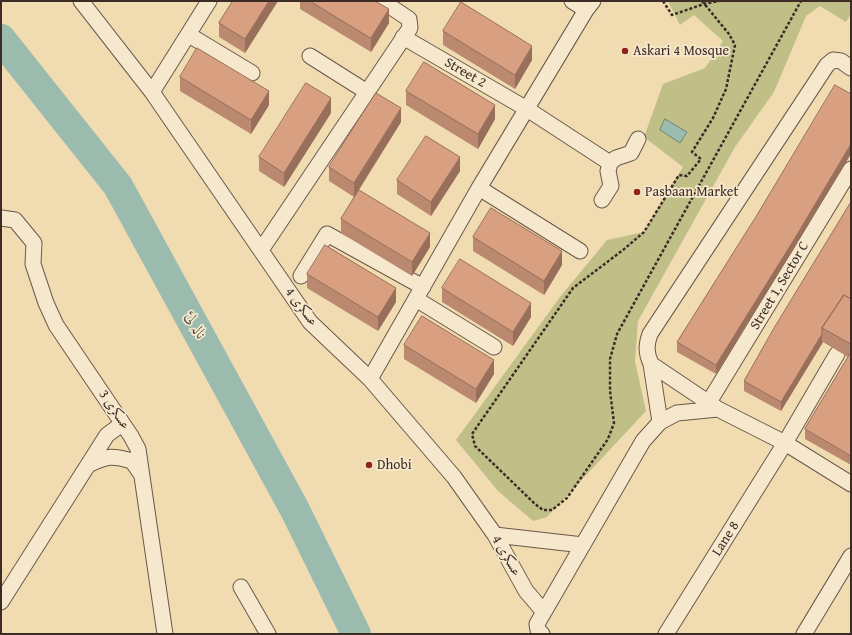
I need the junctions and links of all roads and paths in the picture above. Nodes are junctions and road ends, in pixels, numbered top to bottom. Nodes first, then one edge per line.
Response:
1 (81, 1) edge
2 (209, 1) edge
3 (382, 1) edge
4 (572, 1) edge
5 (663, 1) edge
6 (719, 1) edge
7 (801, 1) edge
8 (703, 2) edge
9 (590, 5) edge
10 (188, 35) junction
11 (403, 38) junction
12 (310, 56) dead end
13 (851, 68) edge
14 (252, 73) dead end
15 (152, 92) junction
16 (367, 92) junction
17 (526, 109) junction
18 (638, 139) dead end
19 (610, 164) junction
20 (851, 169) edge
21 (479, 188) junction
22 (602, 200) dead end
23 (1, 218) edge
24 (261, 250) junction
25 (580, 252) dead end
26 (301, 276) dead end
27 (419, 293) junction
28 (494, 346) dead end
29 (837, 354) dead end
30 (651, 364) junction
31 (370, 379) junction
32 (713, 406) junction
33 (660, 422) junction
34 (122, 424) junction
35 (785, 443) junction
36 (88, 465) junction
37 (141, 474) junction
38 (851, 484) edge
39 (495, 535) junction
40 (583, 545) junction
41 (851, 556) edge
42 (241, 587) dead end
43 (1, 602) edge
44 (544, 612) junction
45 (166, 634) edge
46 (268, 634) edge
47 (542, 634) edge
48 (666, 634) edge
49 (804, 634) edge

1 - 15 street, عسکری 4
2 - 10 street
3 - 11 street
4 - 9 street
5 - 8 path
6 - 8 path
7 - 8 path
9 - 17 street
10 - 14 street
10 - 15 street
11 - 16 street
11 - 17 street, Street 2
12 - 16 street
13 - 30 street
15 - 24 street, عسکری 4
16 - 24 street
17 - 19 street, Street 2
17 - 21 street
18 - 19 street
19 - 22 street
20 - 32 street, Street 1, Sector C
21 - 25 street
21 - 27 street
23 - 34 street, عسکری 3
24 - 31 street, عسکری 4
26 - 27 street
27 - 28 street
27 - 31 street
29 - 35 street, Lane 8
30 - 32 street
30 - 33 street
31 - 39 street, عسکری 4
32 - 33 street
32 - 35 street
33 - 40 street
34 - 36 street
34 - 37 street, عسکری 3
35 - 38 street
35 - 48 street, Lane 8
36 - 37 street
36 - 43 street
37 - 45 street, عسکری 3
39 - 40 street
39 - 44 street, عسکری 4
40 - 44 street
41 - 49 street
42 - 46 street
44 - 47 street

